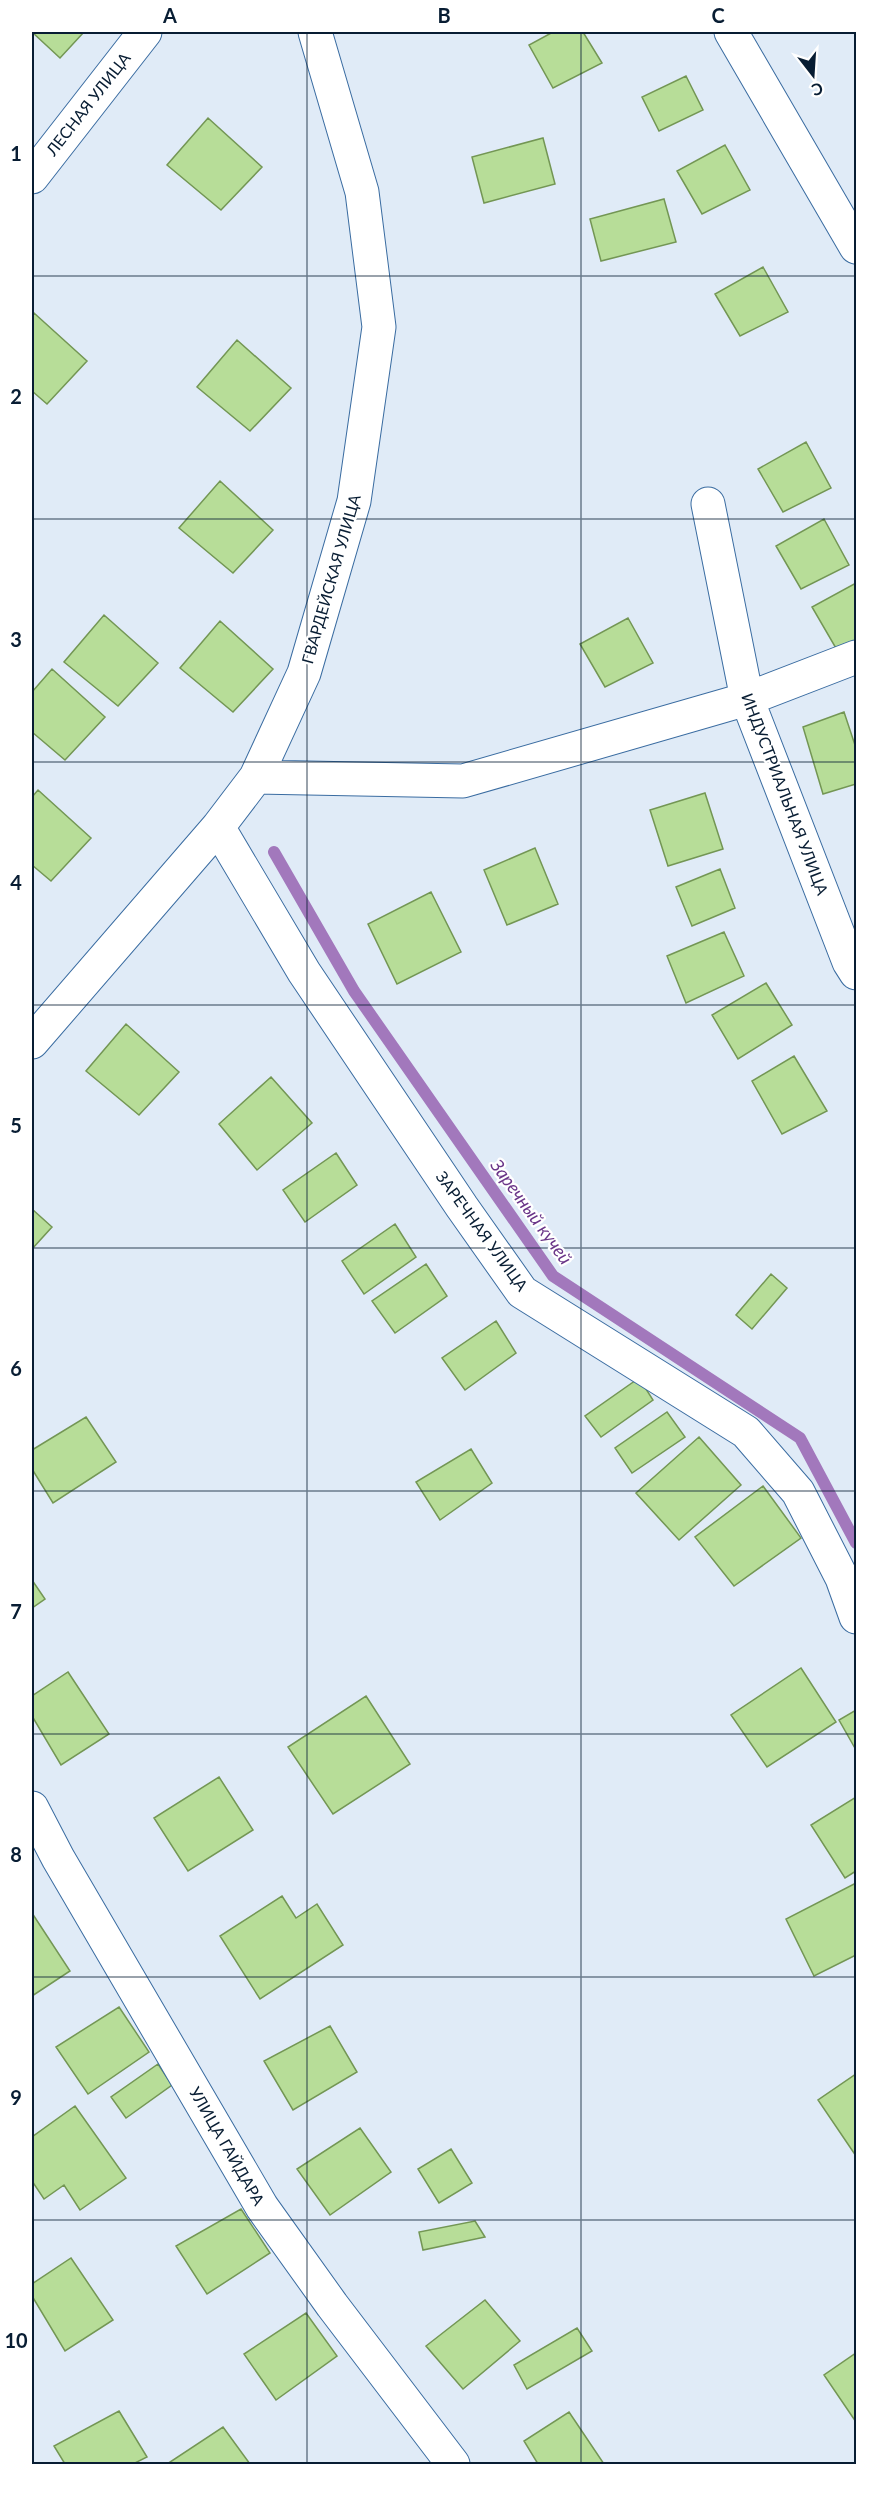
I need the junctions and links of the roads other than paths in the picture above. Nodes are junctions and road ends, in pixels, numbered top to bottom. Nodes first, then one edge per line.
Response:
1 (145, 32) edge
2 (315, 32) edge
3 (731, 32) edge
4 (32, 177) edge
5 (856, 247) edge
6 (708, 504) dead end
7 (856, 657) edge
8 (747, 699) junction
9 (256, 777) junction
10 (218, 827) junction
11 (856, 973) edge
12 (32, 1042) edge
13 (856, 1617) edge
14 (32, 1808) edge
15 (453, 2464) edge

1 - 4 street, ЛЕСНАЯ УЛИЦА
2 - 9 street, ГВАРДЕЙСКАЯ УЛИЦА
3 - 5 street
6 - 8 street, ИНДУСТРИАЛЬНАЯ УЛИЦА
7 - 8 street
8 - 9 street
8 - 11 street, ИНДУСТРИАЛЬНАЯ УЛИЦА
9 - 10 street, ГВАРДЕЙСКАЯ УЛИЦА
10 - 12 street, ГВАРДЕЙСКАЯ УЛИЦА
10 - 13 street, ЗАРЕЧНАЯ УЛИЦА
14 - 15 street, УЛИЦА ГАЙДАРА

